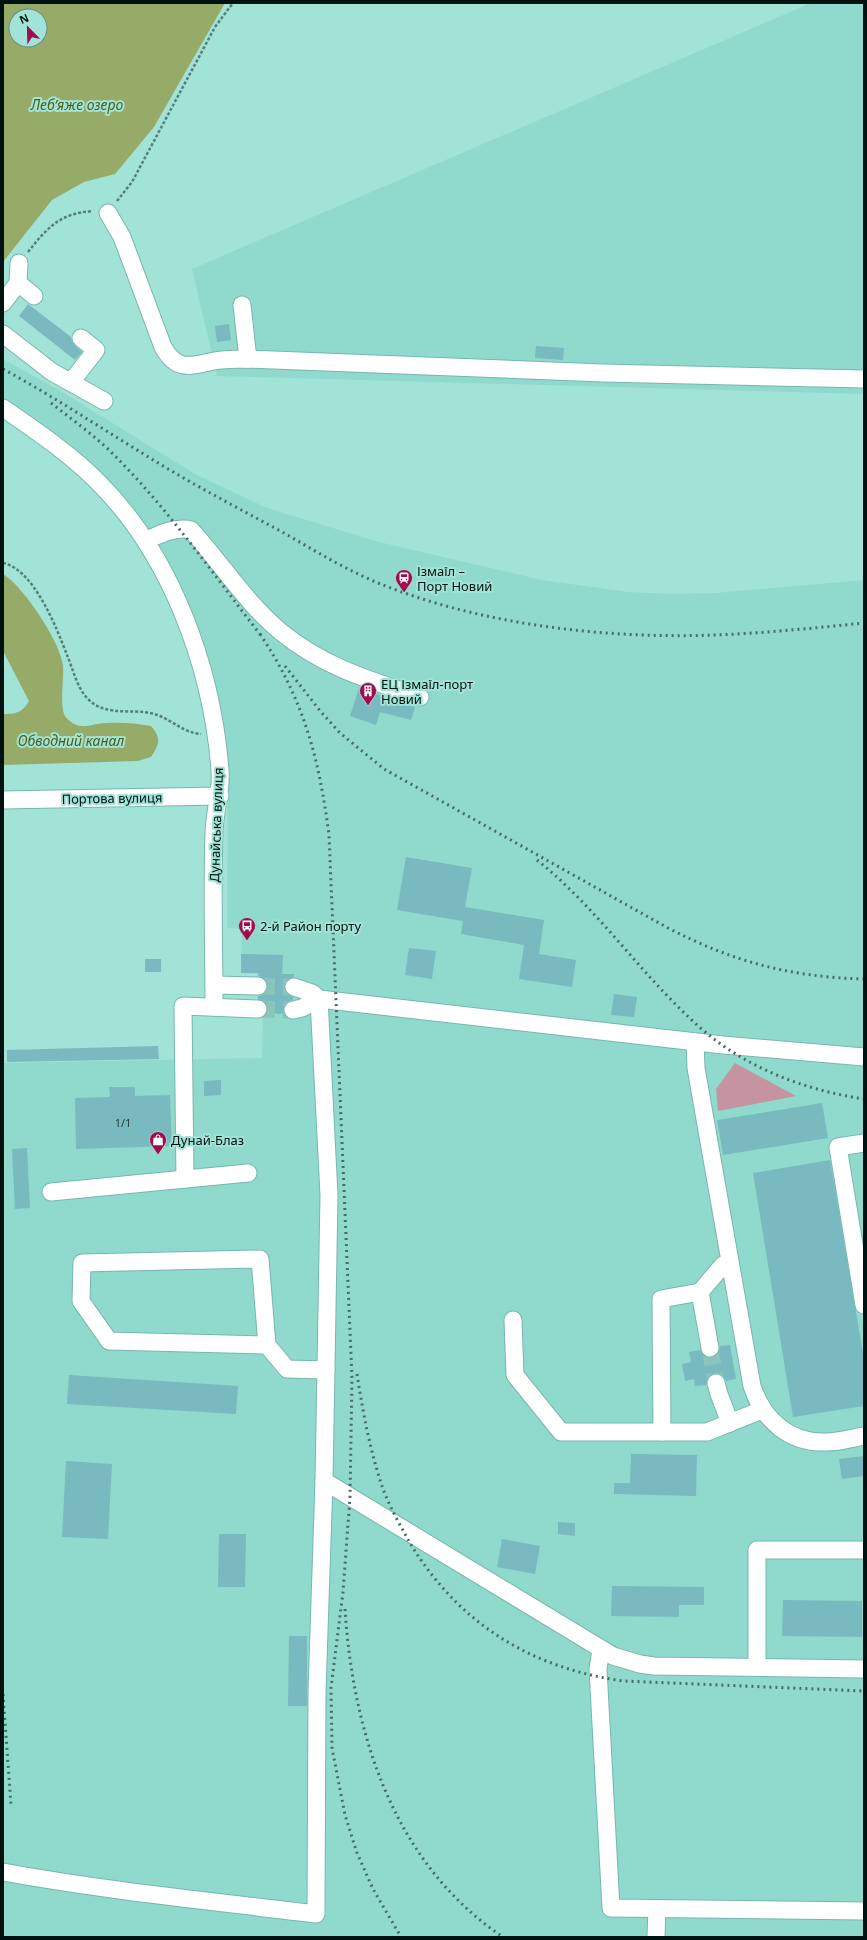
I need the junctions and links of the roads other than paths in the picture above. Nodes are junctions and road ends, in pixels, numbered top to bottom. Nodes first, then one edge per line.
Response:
1 (108, 213) road end
2 (19, 263) road end
3 (18, 283) junction
4 (34, 296) dead end
5 (3, 304) edge
6 (242, 305) dead end
7 (3, 334) edge
8 (81, 338) dead end
9 (248, 359) junction
10 (864, 379) edge
11 (71, 382) junction
12 (104, 402) dead end
13 (3, 408) edge
14 (146, 541) junction
15 (420, 697) dead end
16 (220, 796) junction
17 (3, 800) edge
18 (214, 985) junction
19 (258, 986) tunnel mouth
20 (294, 987) tunnel mouth
21 (319, 999) junction
22 (214, 1007) junction
23 (258, 1009) tunnel mouth
24 (293, 1010) tunnel mouth
25 (695, 1042) junction
26 (864, 1057) edge
27 (864, 1143) edge
28 (248, 1172) dead end
29 (185, 1179) junction
30 (51, 1192) dead end
31 (730, 1264) junction
32 (862, 1281) edge
33 (700, 1292) junction
34 (864, 1305) edge
35 (513, 1320) dead end
36 (267, 1345) junction
37 (710, 1348) tunnel mouth
38 (326, 1370) junction
39 (716, 1383) tunnel mouth
40 (762, 1410) junction
41 (730, 1423) junction
42 (662, 1432) junction
43 (864, 1436) edge
44 (324, 1481) junction
45 (864, 1550) edge
46 (601, 1650) junction
47 (757, 1667) junction
48 (864, 1669) edge
49 (3, 1872) edge
50 (657, 1909) junction
51 (864, 1911) edge
52 (656, 1937) edge

1 - 9 street
2 - 3 street
3 - 4 street
3 - 5 street
6 - 9 street
7 - 11 street
8 - 11 street
9 - 10 street
11 - 12 street
13 - 14 street, Дунайська вулиця
14 - 15 street
14 - 16 street, Дунайська вулиця
16 - 17 street, Портова вулиця
16 - 18 street, Дунайська вулиця
18 - 19 street
18 - 22 street, Дунайська вулиця
20 - 21 street
21 - 24 street
21 - 25 street
21 - 38 street
22 - 23 street
22 - 29 street
25 - 26 street
25 - 31 street
27 - 32 street
28 - 29 street
29 - 30 street
31 - 33 street
31 - 40 street
32 - 34 street
33 - 37 street
33 - 42 street
35 - 42 street
36 - 36 street
36 - 38 street
38 - 44 street
39 - 41 street
40 - 41 street
40 - 43 street
41 - 42 street
44 - 46 street
44 - 49 street
45 - 47 street
46 - 47 street
46 - 50 street
47 - 48 street
50 - 51 street
50 - 52 street

